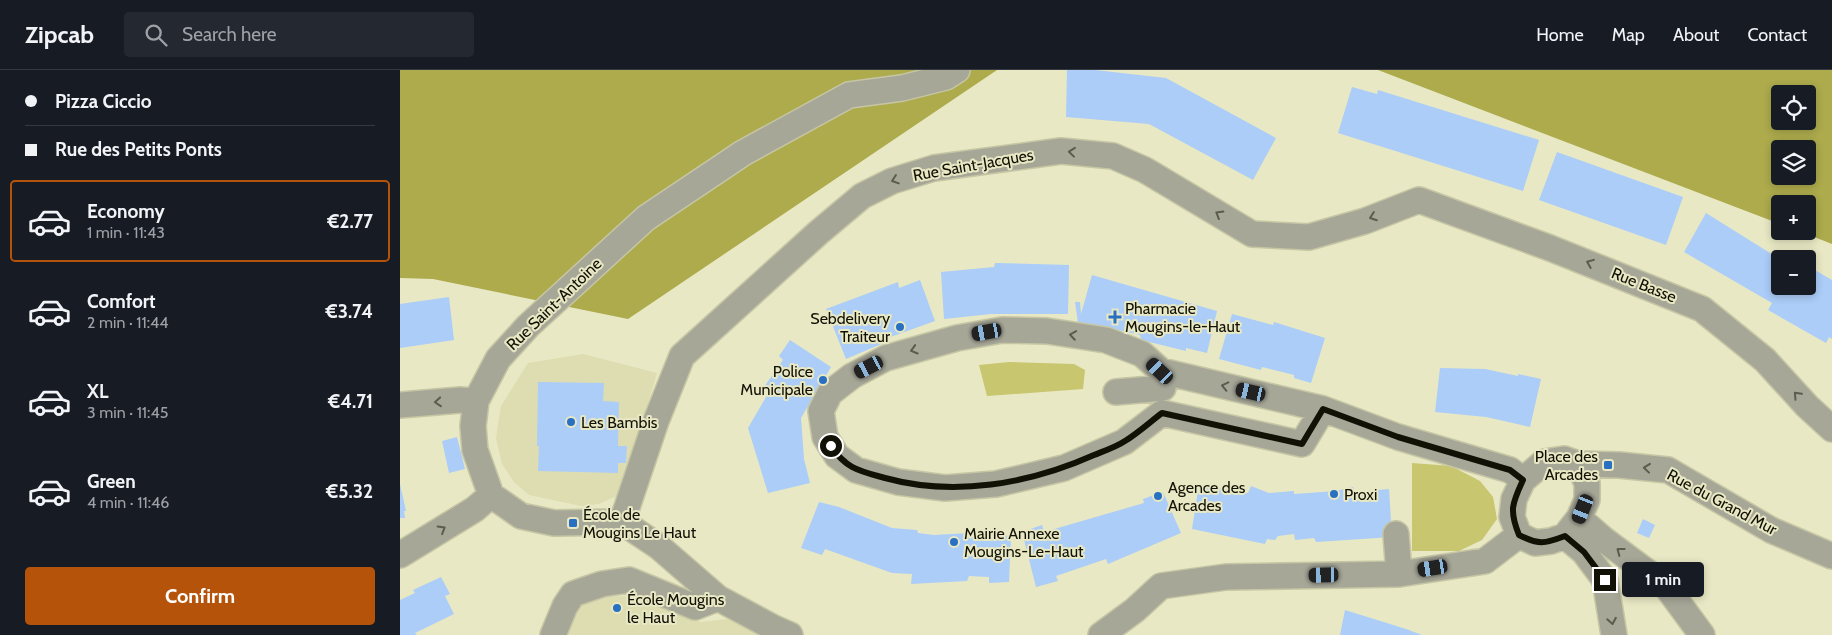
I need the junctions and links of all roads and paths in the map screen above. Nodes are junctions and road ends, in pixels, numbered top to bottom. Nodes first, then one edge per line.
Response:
1 (957, 70) edge
2 (1419, 200) joint
3 (1162, 379) junction
4 (1116, 392) dead end
5 (476, 401) junction
6 (400, 405) edge
7 (1323, 409) junction
8 (1162, 413) junction
9 (1832, 429) edge
10 (1578, 464) junction
11 (1523, 480) junction
12 (492, 495) junction
13 (622, 522) junction
14 (1572, 527) junction
15 (1396, 534) dead end
16 (1519, 535) junction
17 (400, 554) edge
18 (1832, 556) edge
19 (1398, 574) junction
20 (718, 598) junction
21 (553, 635) edge
22 (790, 635) edge
23 (1101, 635) edge
24 (1614, 635) edge
25 (1702, 635) edge

1 - 5 street, Rue Saint-Antoine
9 -> 2 street, Rue Basse
2 -> 13 street, Rue Saint-Jacques
3 - 4 street
7 -> 3 street
3 - 8 street
3 -> 8 street
5 -> 6 street
5 - 12 street, Rue Saint-Antoine
7 - 8 street
7 - 11 street
10 - 11 street
10 - 14 street
18 -> 10 street, Rue du Grand Mur
11 - 16 street
12 - 13 street
17 -> 12 street
13 - 20 street
14 - 16 street
14 -> 24 street
25 -> 14 street
15 - 19 street
16 - 19 street
19 - 23 street
20 - 21 street
20 - 22 street

